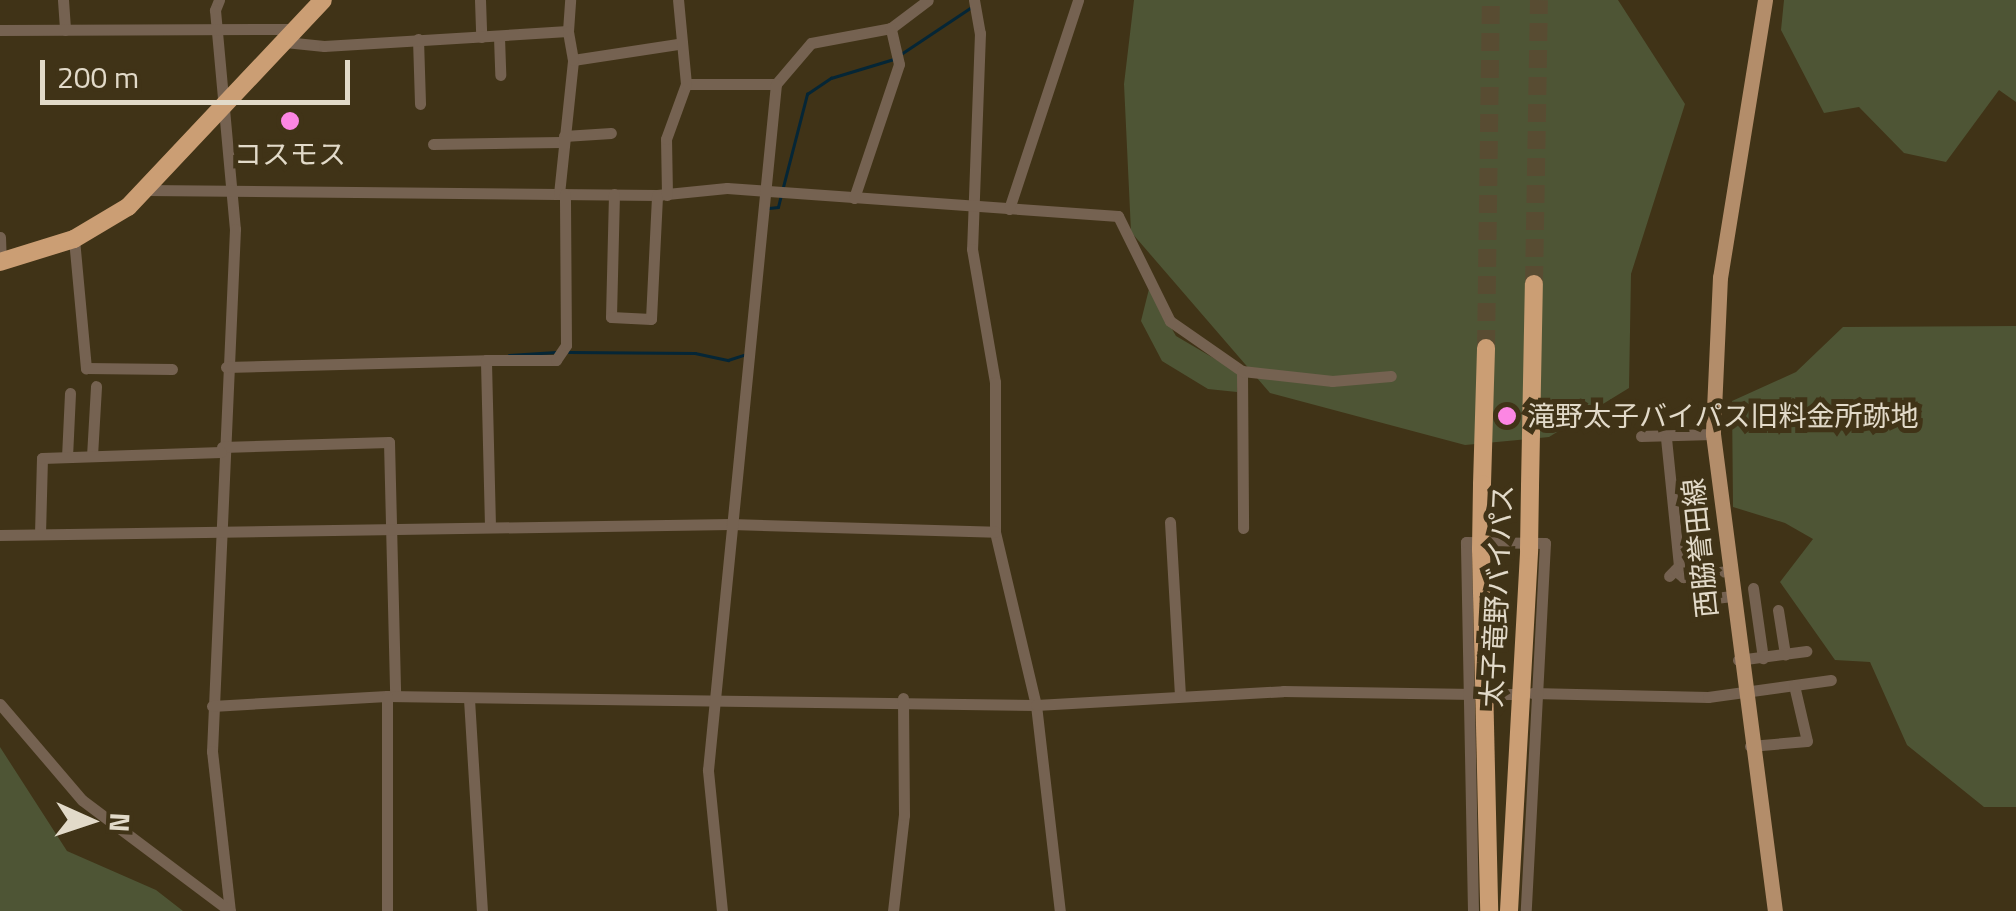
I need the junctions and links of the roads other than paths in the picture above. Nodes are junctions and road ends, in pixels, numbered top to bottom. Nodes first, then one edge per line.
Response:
1 (63, 0) edge
2 (219, 0) edge
3 (323, 0) edge
4 (480, 0) edge
5 (570, 0) edge
6 (678, 0) edge
7 (928, 0) edge
8 (974, 0) edge
9 (1078, 0) edge
10 (1764, 0) edge
11 (891, 28) junction
12 (0, 30) edge
13 (66, 30) junction
14 (216, 30) junction
15 (568, 31) junction
16 (290, 36) junction
17 (482, 37) junction
18 (500, 37) junction
19 (418, 39) junction
20 (678, 44) junction
21 (573, 60) junction
22 (500, 75) dead end
23 (686, 84) junction
24 (776, 84) junction
25 (420, 104) dead end
26 (224, 107) junction
27 (612, 133) dead end
28 (562, 139) junction
29 (433, 144) dead end
30 (230, 189) junction
31 (146, 190) junction
32 (764, 192) junction
33 (562, 194) junction
34 (614, 194) junction
35 (662, 195) junction
36 (854, 198) junction
37 (973, 208) junction
38 (1009, 209) junction
39 (0, 238) edge
40 (74, 240) junction
41 (0, 262) edge
42 (1534, 284) tunnel mouth
43 (1486, 348) tunnel mouth
44 (486, 360) junction
45 (226, 368) junction
46 (172, 369) dead end
47 (1242, 371) junction
48 (1390, 376) dead end
49 (96, 386) dead end
50 (70, 393) dead end
51 (1713, 434) junction
52 (1641, 436) dead end
53 (1666, 438) junction
54 (221, 450) junction
55 (92, 456) junction
56 (67, 457) junction
57 (1170, 522) dead end
58 (731, 524) junction
59 (490, 526) junction
60 (391, 527) junction
61 (1243, 528) dead end
62 (222, 531) junction
63 (995, 532) junction
64 (40, 534) junction
65 (0, 535) edge
66 (1726, 571) junction
67 (1729, 594) junction
68 (1707, 599) dead end
69 (1778, 610) dead end
70 (1806, 651) dead end
71 (1785, 654) junction
72 (1763, 658) junction
73 (1738, 660) junction
74 (1831, 680) dead end
75 (1794, 685) junction
76 (1471, 694) junction
77 (1492, 694) dead end
78 (1512, 694) dead end
79 (1534, 694) junction
80 (1742, 694) junction
81 (391, 696) junction
82 (1180, 696) junction
83 (902, 698) junction
84 (469, 700) junction
85 (714, 701) junction
86 (0, 704) edge
87 (1036, 704) junction
88 (212, 706) junction
89 (1750, 746) junction
90 (230, 911) edge
91 (387, 911) edge
92 (482, 911) edge
93 (722, 911) edge
94 (893, 911) edge
95 (1060, 911) edge
96 (1473, 911) edge
97 (1489, 911) edge
98 (1511, 911) edge
99 (1526, 911) edge
100 (1776, 911) edge

1 - 13 street
2 - 14 street
3 - 16 highway
4 - 17 street
5 - 15 street
6 - 20 street
7 - 11 street
8 - 37 street
9 - 38 street
10 - 51 main road, 西脇誉田線
11 - 24 street
11 - 36 street
12 - 13 street
13 - 14 street
14 - 16 street
14 - 26 street
15 - 18 street
15 - 21 street
16 - 19 street
16 - 26 highway
17 - 18 street
17 - 19 street
18 - 22 street
19 - 25 street
20 - 21 street
20 - 23 street
21 - 28 street
23 - 24 street
23 - 35 street
24 - 32 street
26 - 30 street
26 - 31 highway
27 - 28 street
28 - 29 street
28 - 33 street
30 - 31 street
30 - 33 street
30 - 45 street
31 - 40 highway
32 - 35 street
32 - 36 street
32 - 58 street
33 - 34 street
33 - 44 street
34 - 35 street
34 - 35 street
36 - 37 street
37 - 38 street
37 - 63 street
38 - 47 street
39 - 41 street
40 - 41 highway
40 - 46 street
42 - 98 highway, 太子竜野バイパス, bridge
43 - 97 highway, 太子竜野バイパス, bridge
44 - 45 street
44 - 59 street
45 - 54 street
47 - 48 street
47 - 61 street
49 - 55 street
50 - 56 street
51 - 53 street
51 - 66 main road, 西脇誉田線
52 - 53 street
53 - 66 street
54 - 55 street
54 - 60 street
54 - 62 street
55 - 56 street
56 - 64 street
57 - 82 street
58 - 59 street
58 - 63 street
58 - 85 street
59 - 60 street
60 - 62 street
60 - 81 street
62 - 64 street
62 - 88 street
63 - 87 street
64 - 65 street
66 - 67 main road, 西脇誉田線
67 - 68 street
67 - 72 street
67 - 73 main road, 西脇誉田線
69 - 71 street
70 - 71 street
71 - 72 street
72 - 73 street
73 - 80 main road, 西脇誉田線
74 - 75 street
75 - 80 street
75 - 89 street
76 - 79 street
76 - 82 street
76 - 96 street
77 - 78 street
79 - 80 street
79 - 99 street
80 - 89 main road, 西脇誉田線
81 - 84 street
81 - 88 street
81 - 91 street
82 - 87 street
83 - 85 street
83 - 87 street
83 - 94 street
84 - 85 street
84 - 92 street
85 - 93 street
86 - 90 street
87 - 95 street
88 - 90 street
89 - 100 main road, 西脇誉田線

